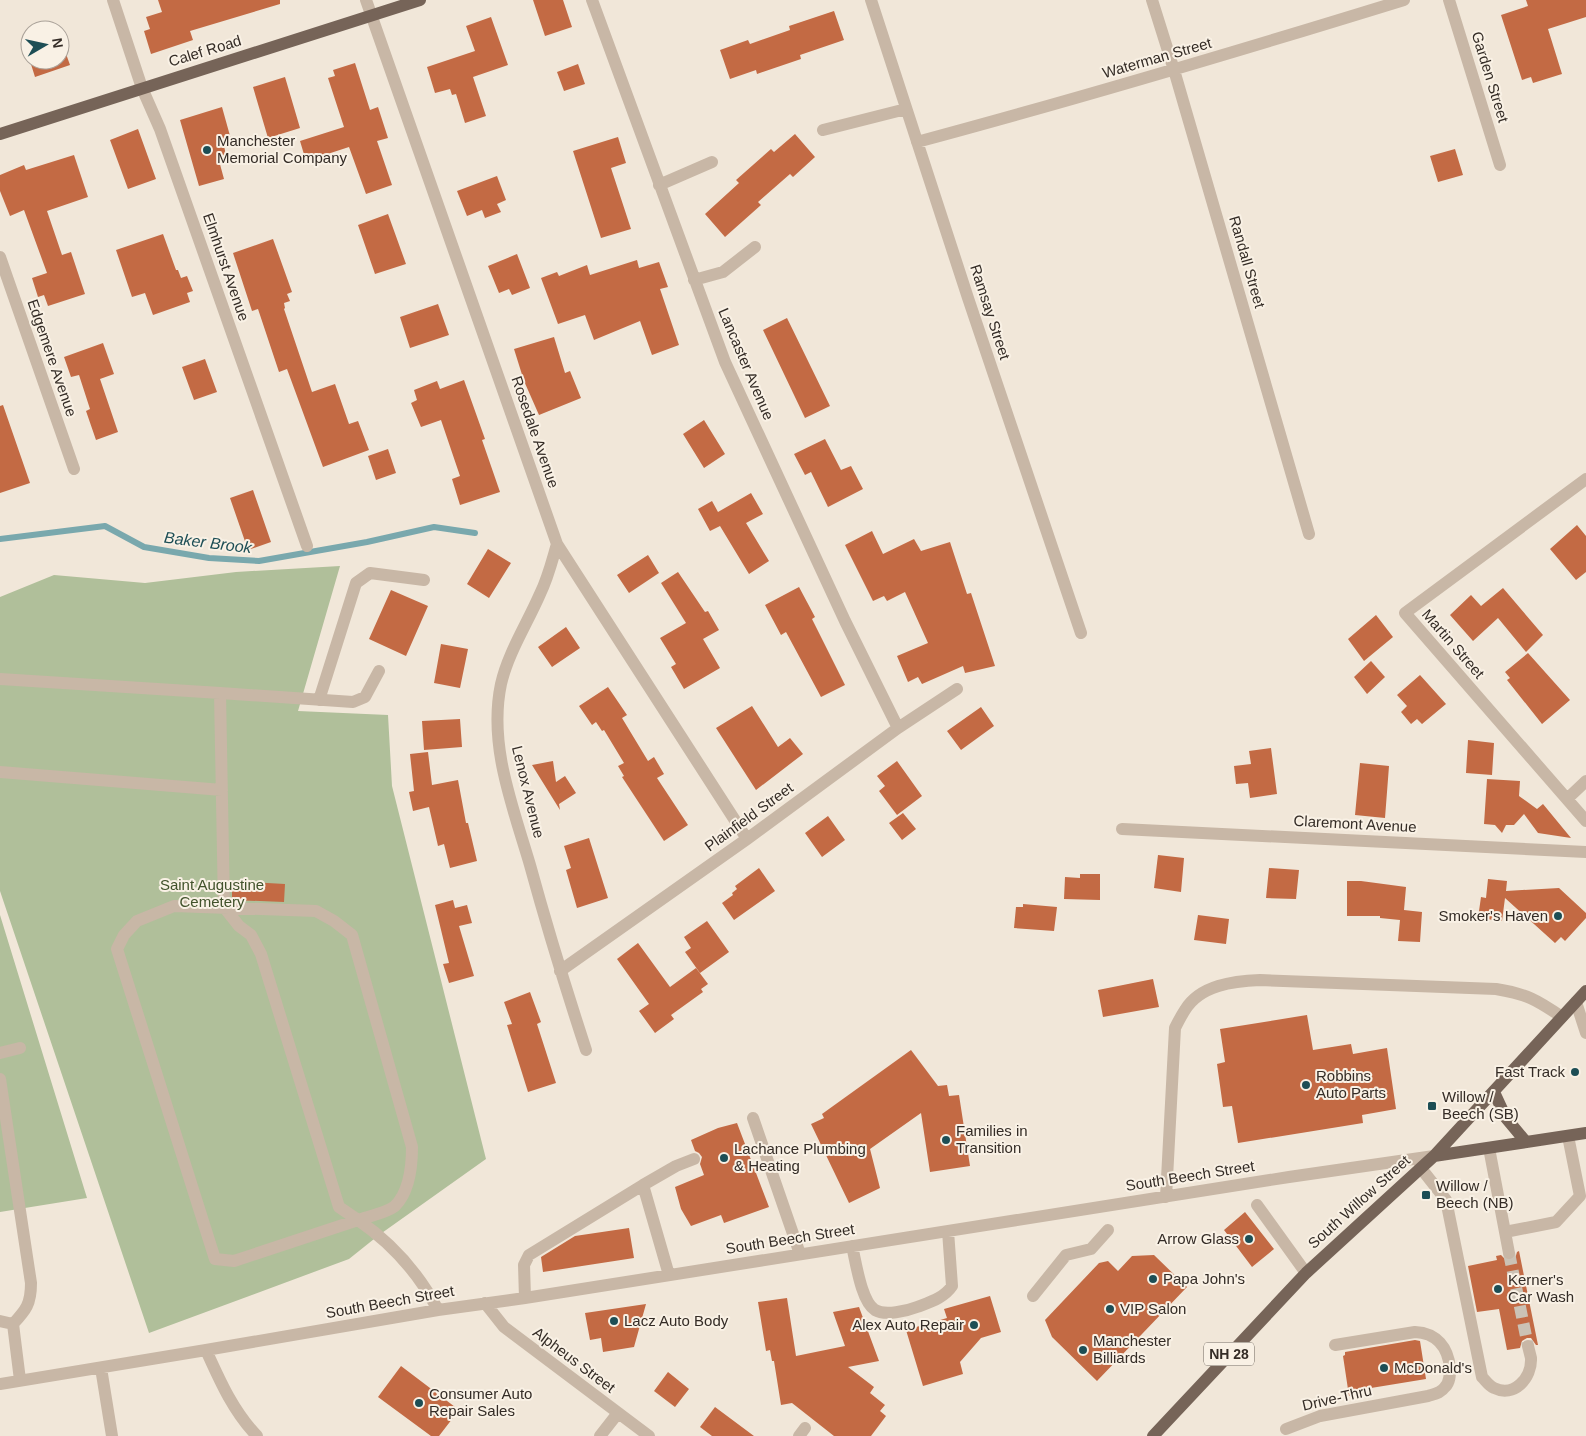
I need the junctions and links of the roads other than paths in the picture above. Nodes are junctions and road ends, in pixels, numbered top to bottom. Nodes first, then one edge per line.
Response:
1 (113, 0) edge
2 (366, 0) edge
3 (420, 0) edge
4 (592, 0) edge
5 (871, 0) edge
6 (1152, 0) edge
7 (1404, 0) edge
8 (1449, 0) edge
9 (372, 16) junction
10 (1174, 70) junction
11 (142, 88) junction
12 (906, 109) junction
13 (823, 130) dead end
14 (0, 134) edge
15 (917, 142) junction
16 (712, 162) dead end
17 (1500, 164) dead end
18 (660, 184) junction
19 (755, 247) dead end
20 (0, 257) edge
21 (694, 280) junction
22 (74, 469) dead end
23 (1586, 479) edge
24 (1309, 534) dead end
25 (557, 544) junction
26 (307, 546) dead end
27 (424, 580) dead end
28 (1081, 633) dead end
29 (379, 671) dead end
30 (0, 679) edge
31 (957, 689) dead end
32 (220, 693) junction
33 (319, 700) junction
34 (898, 728) junction
35 (0, 772) edge
36 (1586, 781) edge
37 (222, 790) junction
38 (1567, 799) junction
39 (1586, 821) edge
40 (1122, 829) dead end
41 (747, 839) junction
42 (1586, 852) edge
43 (224, 908) junction
44 (560, 971) junction
45 (1586, 991) edge
46 (1576, 1002) junction
47 (1562, 1016) junction
48 (1586, 1033) edge
49 (20, 1048) dead end
50 (586, 1050) dead end
51 (0, 1053) edge
52 (0, 1079) edge
53 (1494, 1092) junction
54 (753, 1118) dead end
55 (1586, 1133) edge
56 (1568, 1136) junction
57 (1526, 1142) junction
58 (1489, 1148) junction
59 (1434, 1156) junction
60 (694, 1160) dead end
61 (1420, 1168) junction
62 (643, 1185) junction
63 (1166, 1197) junction
64 (1257, 1205) dead end
65 (358, 1220) junction
66 (1108, 1230) dead end
67 (948, 1231) junction
68 (1505, 1232) junction
69 (852, 1246) junction
70 (1509, 1253) tunnel mouth
71 (800, 1254) junction
72 (1306, 1273) junction
73 (669, 1275) junction
74 (1033, 1296) dead end
75 (525, 1298) junction
76 (485, 1303) junction
77 (438, 1310) junction
78 (6, 1323) edge
79 (1336, 1345) dead end
80 (1528, 1346) tunnel mouth
81 (206, 1350) junction
82 (101, 1368) junction
83 (20, 1380) junction
84 (0, 1384) edge
85 (618, 1413) junction
86 (1286, 1429) dead end
87 (112, 1436) edge
88 (257, 1436) edge
89 (600, 1436) edge
90 (649, 1436) edge
91 (1153, 1436) edge

1 - 11 street, Elmhurst Avenue
2 - 9 street, Rosedale Avenue
3 - 9 main road, Calef Road
4 - 18 street, Lancaster Avenue
5 - 12 street, Ramsay Street
6 - 10 street, Randall Street
7 - 10 street, Waterman Street
8 - 17 street, Garden Street
9 - 11 main road, Calef Road
9 - 25 street, Rosedale Avenue
10 - 15 street, Waterman Street
10 - 24 street, Randall Street
11 - 14 main road, Calef Road
11 - 26 street, Elmhurst Avenue
12 - 13 street
12 - 15 street, Ramsay Street
15 - 28 street, Ramsay Street
16 - 18 street
18 - 21 street, Lancaster Avenue
19 - 21 street
20 - 22 street, Edgemere Avenue
21 - 34 street, Lancaster Avenue
23 - 38 street, Martin Street
25 - 41 street, Rosedale Avenue
25 - 44 street, Lenox Avenue
27 - 33 street
29 - 33 street
30 - 32 street
31 - 34 street, Plainfield Street
32 - 33 street
32 - 37 street
34 - 41 street, Plainfield Street
35 - 37 street
36 - 38 street
37 - 43 street
38 - 39 street, Martin Street
40 - 42 street, Claremont Avenue
41 - 44 street, Plainfield Street
43 - 65 street
43 - 65 street
43 - 65 street
44 - 50 street, Lenox Avenue
45 - 46 main road, South Willow Street
46 - 47 main road, South Willow Street
46 - 48 street
47 - 53 main road, South Willow Street
47 - 63 street
49 - 51 street
52 - 78 street
53 - 57 main road
53 - 59 main road, South Willow Street
54 - 71 street
55 - 56 main road, South Beech Street
56 - 57 main road, South Beech Street
56 - 68 street
57 - 58 main road, South Beech Street
58 - 59 main road, South Beech Street
58 - 68 street
59 - 61 main road, South Willow Street / NH 28
59 - 63 street, South Beech Street
60 - 62 street
61 - 72 main road, South Willow Street / NH 28
61 - 80 street
62 - 73 street
62 - 75 street
63 - 67 street, South Beech Street
64 - 72 street
65 - 77 street
66 - 74 street
67 - 69 street, South Beech Street
67 - 69 street
68 - 70 street
69 - 71 street, South Beech Street
71 - 73 street, South Beech Street
72 - 91 main road, South Willow Street / NH 28
73 - 75 street, South Beech Street
75 - 76 street, South Beech Street
76 - 77 street, South Beech Street
76 - 85 street, Alpheus Street
77 - 81 street, South Beech Street
78 - 83 street
79 - 86 street, Drive-Thru
81 - 82 street, South Beech Street
81 - 88 street
82 - 83 street, South Beech Street
82 - 87 street
83 - 84 street, South Beech Street
85 - 89 street
85 - 90 street, Alpheus Street

